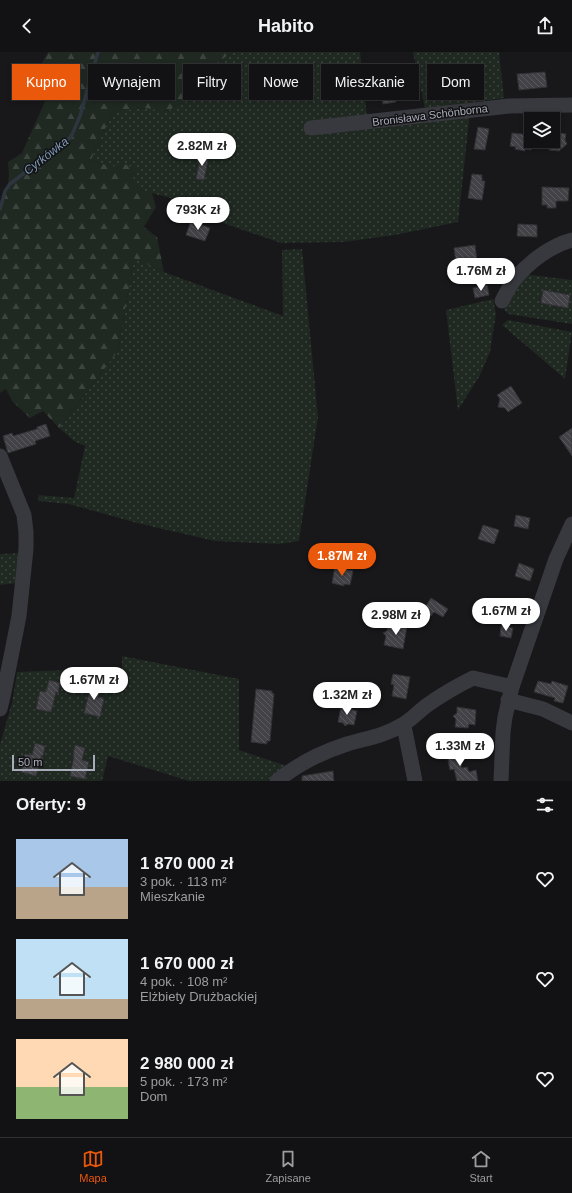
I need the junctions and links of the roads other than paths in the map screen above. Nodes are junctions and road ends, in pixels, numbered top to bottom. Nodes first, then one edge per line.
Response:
1 (572, 105) edge
2 (311, 128) dead end
3 (572, 240) edge
4 (502, 300) dead end
5 (0, 456) edge
6 (572, 524) edge
7 (510, 694) junction
8 (0, 709) edge
9 (572, 723) edge
10 (403, 725) junction
11 (278, 781) edge
12 (415, 781) edge
13 (501, 781) edge

1 - 2 street, Bronisława Schönborna
3 - 4 street
5 - 8 street
6 - 7 street
7 - 9 street
7 - 10 street
7 - 13 street
10 - 11 street
10 - 12 street

